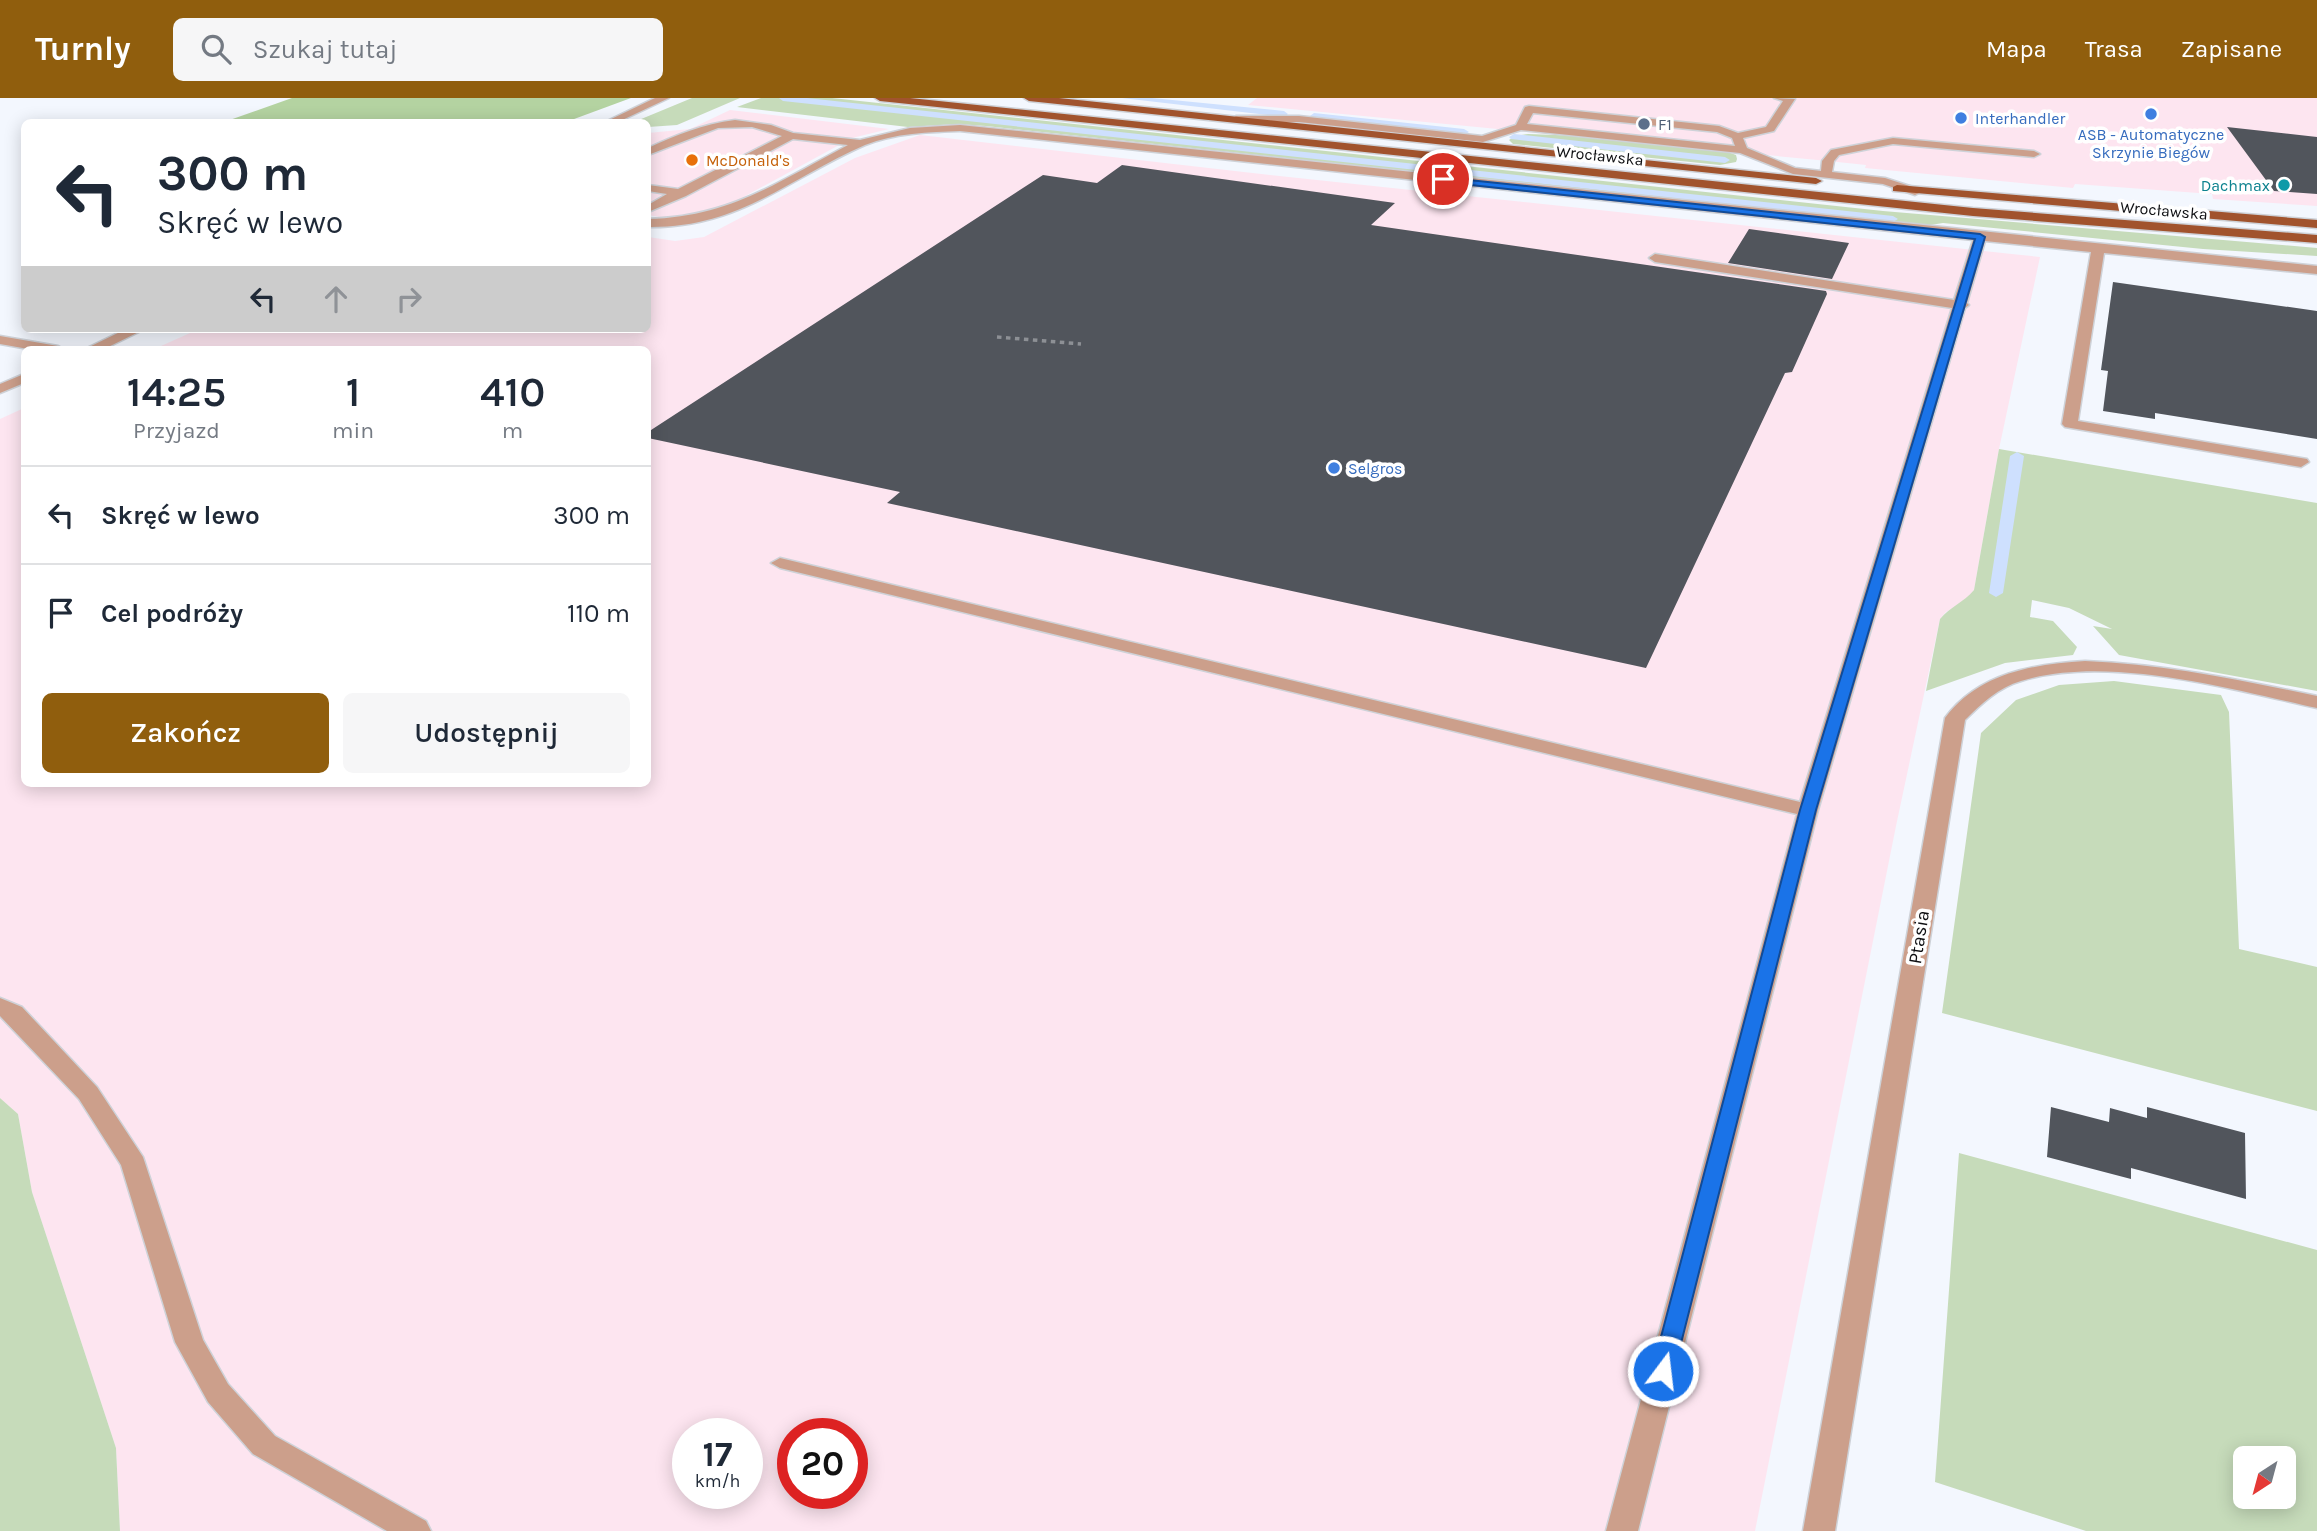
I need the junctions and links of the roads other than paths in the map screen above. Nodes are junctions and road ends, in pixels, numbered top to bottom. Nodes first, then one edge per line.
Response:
1 (664, 98) edge
2 (880, 98) edge
3 (1029, 98) edge
4 (1535, 98) edge
5 (1787, 98) edge
6 (1529, 109) junction
7 (617, 119) edge
8 (1236, 119) junction
9 (1520, 127) junction
10 (1737, 136) junction
11 (787, 139) junction
12 (861, 143) junction
13 (1742, 150) junction
14 (651, 151) edge
15 (840, 153) junction
16 (2034, 154) dead end
17 (1826, 175) junction
18 (651, 188) edge
19 (1915, 191) junction
20 (682, 193) junction
21 (651, 208) edge
22 (651, 223) edge
23 (2317, 224) edge
24 (1980, 237) junction
25 (2317, 239) edge
26 (2098, 249) junction
27 (1655, 258) dead end
28 (2317, 270) edge
29 (1962, 305) junction
30 (129, 333) edge
31 (0, 340) edge
32 (35, 346) edge
33 (99, 346) edge
34 (21, 379) edge
35 (0, 389) edge
36 (2301, 462) dead end
37 (780, 564) dead end
38 (2317, 702) edge
39 (1808, 810) junction
40 (0, 1006) edge
41 (415, 1531) edge
42 (1622, 1531) edge
43 (1819, 1531) edge

1 - 7 street
2 - 25 main road, Wrocławska
3 - 8 main road, Wrocławska
4 - 6 street
5 - 10 street
6 - 9 street
6 - 10 street
8 - 9 street
8 - 19 main road, Wrocławska
9 - 13 street
10 - 13 street
11 - 12 street
11 - 14 street
11 - 15 street
11 - 20 street
12 - 15 street
12 - 24 street
13 - 17 street
15 - 22 street
16 - 17 street
17 - 19 street
18 - 20 street
19 - 23 main road, Wrocławska
20 - 21 street
24 - 26 street
24 - 29 street
26 - 28 street
26 - 36 street
27 - 29 street
29 - 39 street
30 - 33 street
31 - 32 street
34 - 35 street
37 - 39 street
38 - 43 street, Ptasia
39 - 42 street
40 - 41 street

